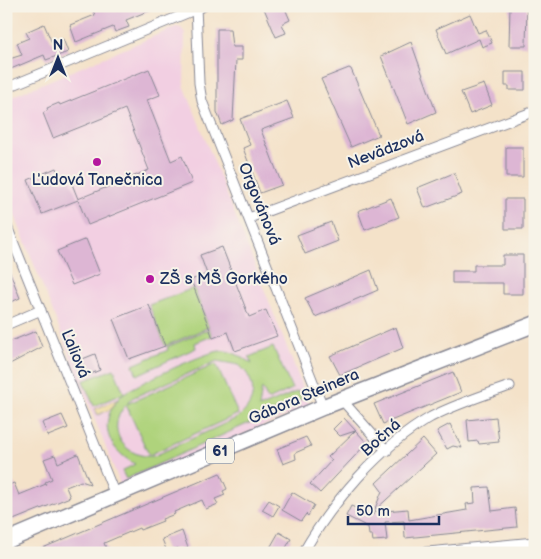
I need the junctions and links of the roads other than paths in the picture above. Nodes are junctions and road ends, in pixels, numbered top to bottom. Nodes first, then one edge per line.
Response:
1 (199, 7) edge
2 (6, 88) edge
3 (535, 111) edge
4 (248, 218) junction
5 (6, 224) edge
6 (41, 310) junction
7 (535, 324) edge
8 (6, 325) edge
9 (510, 386) dead end
10 (342, 400) junction
11 (324, 407) junction
12 (387, 451) junction
13 (115, 495) junction
14 (6, 541) edge
15 (535, 542) edge
16 (303, 553) edge
17 (417, 553) edge

1 - 2 street
1 - 4 street, Orgovánová
3 - 4 street, Nevädzová
4 - 11 street, Orgovánová
5 - 6 street, Ľaliová
6 - 8 street
6 - 13 street, Ľaliová
7 - 10 main road, Gábora Steinera / 61
9 - 12 street, Bočná
10 - 11 main road, Gábora Steinera / 61
10 - 12 street
11 - 13 main road, Gábora Steinera / 61
12 - 16 street, Bočná
13 - 14 main road, Gábora Steinera / 61
15 - 17 street

